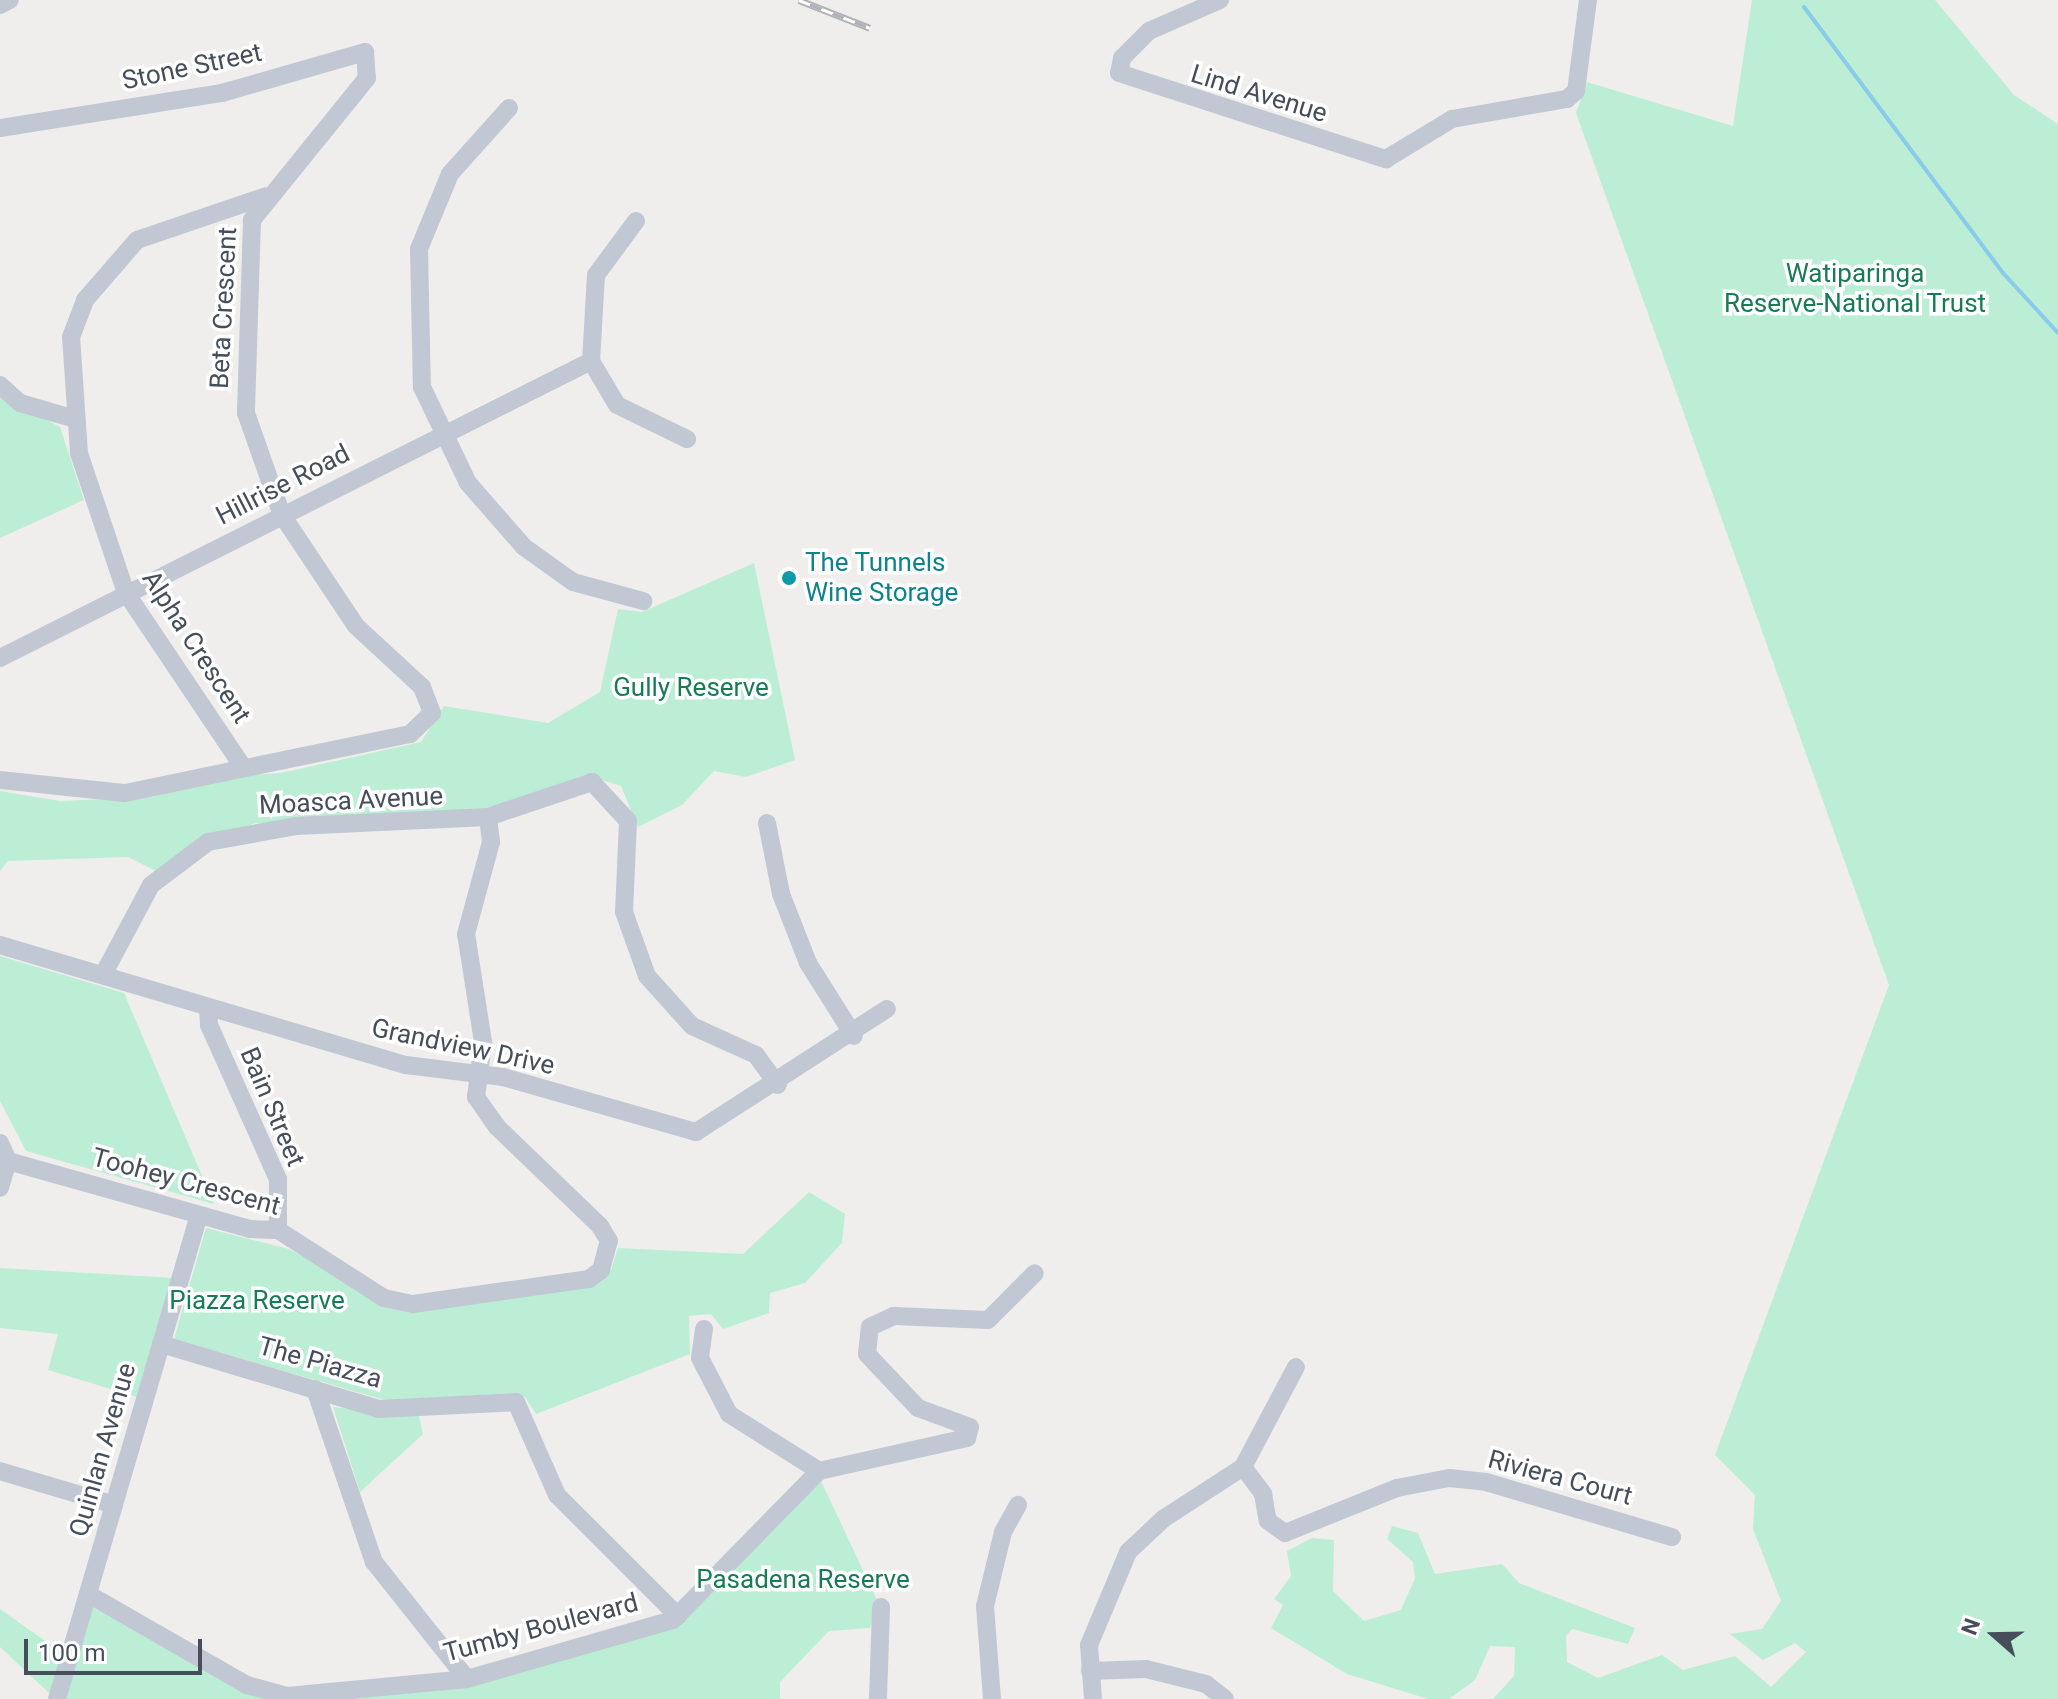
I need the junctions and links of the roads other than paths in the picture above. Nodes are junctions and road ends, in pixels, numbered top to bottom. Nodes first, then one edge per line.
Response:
1 (10, 0) edge
2 (1220, 0) edge
3 (1588, 0) edge
4 (0, 5) edge
5 (367, 78) joint
6 (509, 108) dead end
7 (0, 128) edge
8 (266, 196) junction
9 (636, 221) dead end
10 (591, 361) junction
11 (0, 385) edge
12 (75, 419) junction
13 (440, 436) junction
14 (687, 439) dead end
15 (282, 515) junction
16 (126, 593) junction
17 (643, 601) dead end
18 (0, 658) edge
19 (241, 764) junction
20 (0, 780) edge
21 (488, 817) junction
22 (767, 823) dead end
23 (0, 945) edge
24 (103, 975) junction
25 (208, 1007) junction
26 (887, 1009) dead end
27 (854, 1036) junction
28 (475, 1076) junction
29 (778, 1085) junction
30 (0, 1143) edge
31 (8, 1161) junction
32 (0, 1188) edge
33 (199, 1215) junction
34 (278, 1230) junction
35 (1035, 1273) dead end
36 (704, 1329) dead end
37 (161, 1344) junction
38 (1296, 1367) dead end
39 (315, 1389) junction
40 (1243, 1467) junction
41 (0, 1471) edge
42 (819, 1471) junction
43 (114, 1505) junction
44 (1018, 1505) dead end
45 (1672, 1537) dead end
46 (88, 1594) junction
47 (881, 1607) dead end
48 (678, 1616) junction
49 (1090, 1671) junction
50 (467, 1679) junction
51 (57, 1699) edge
52 (878, 1699) edge
53 (992, 1699) edge
54 (1093, 1699) edge
55 (1225, 1699) edge

1 - 4 street
2 - 3 street, Lind Avenue
5 - 7 street, Stone Street
5 - 8 street, Beta Crescent
6 - 13 street
8 - 12 street, Alpha Crescent
8 - 15 street, Beta Crescent
9 - 10 street
10 - 13 street, Hillrise Road
10 - 14 street
11 - 12 street
12 - 16 street, Alpha Crescent
13 - 15 street, Hillrise Road
13 - 17 street
15 - 16 street, Hillrise Road
15 - 19 street, Beta Crescent
16 - 18 street, Hillrise Road
16 - 19 street, Alpha Crescent
19 - 20 street
21 - 24 street, Moasca Avenue
21 - 28 street
21 - 29 street, Moasca Avenue
22 - 27 street
23 - 24 street, Grandview Drive
24 - 25 street, Grandview Drive
25 - 28 street, Grandview Drive
25 - 34 street, Bain Street
26 - 27 street, Grandview Drive
27 - 29 street, Grandview Drive
28 - 29 street, Grandview Drive
28 - 34 street, Toohey Crescent
30 - 31 street
31 - 32 street
31 - 33 street, Toohey Crescent
33 - 34 street, Toohey Crescent
33 - 37 street, Quinlan Avenue
35 - 42 street
36 - 42 street
37 - 39 street, The Piazza
37 - 43 street, Quinlan Avenue
38 - 40 street
39 - 48 street, The Piazza
39 - 50 street
40 - 45 street, Riviera Court
40 - 49 street
41 - 43 street
42 - 48 street, Tumby Boulevard
43 - 46 street, Quinlan Avenue
44 - 53 street
46 - 50 street, Tumby Boulevard
46 - 51 street, Quinlan Avenue
47 - 52 street
48 - 50 street, Tumby Boulevard
49 - 54 street
49 - 55 street

